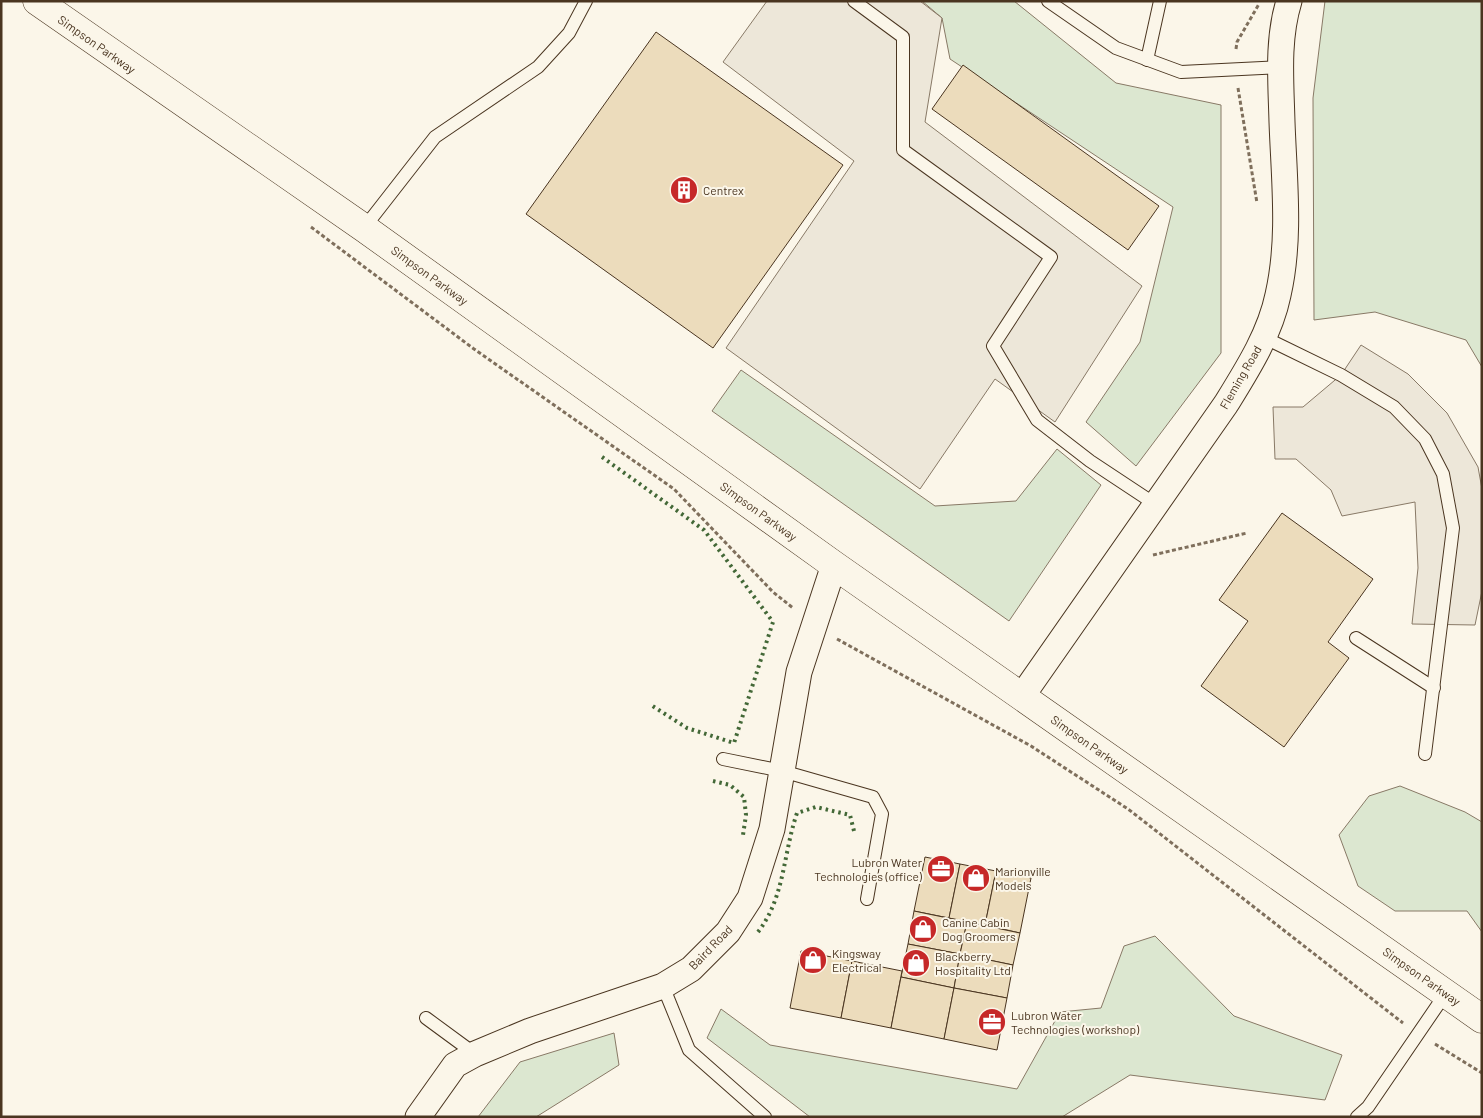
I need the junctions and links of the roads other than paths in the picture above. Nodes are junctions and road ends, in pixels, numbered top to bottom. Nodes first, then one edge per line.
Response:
1 (37, 1) edge
2 (586, 1) edge
3 (854, 1) edge
4 (1048, 1) edge
5 (1160, 1) edge
6 (1289, 1) edge
7 (1148, 60) junction
8 (1280, 67) junction
9 (364, 228) junction
10 (1263, 337) junction
11 (1154, 504) junction
12 (834, 565) junction
13 (1356, 638) dead end
14 (1434, 688) junction
15 (1022, 696) junction
16 (1425, 754) dead end
17 (723, 759) dead end
18 (782, 771) junction
19 (867, 899) dead end
20 (663, 986) junction
21 (1446, 993) junction
22 (426, 1018) dead end
23 (1482, 1019) edge
24 (475, 1054) junction
25 (418, 1117) edge
26 (766, 1117) edge
27 (1357, 1117) edge

1 - 9 main road, Simpson Parkway
2 - 9 lane
3 - 11 lane
4 - 7 lane
5 - 7 lane
6 - 8 street, Fleming Road
7 - 8 lane
8 - 10 street, Fleming Road
9 - 12 main road, Simpson Parkway
10 - 11 street, Fleming Road
10 - 14 lane
11 - 15 street, Fleming Road
12 - 15 main road, Simpson Parkway
12 - 18 street, Baird Road
13 - 14 lane
14 - 16 lane
15 - 21 main road, Simpson Parkway
17 - 18 lane
18 - 19 lane
18 - 20 street, Baird Road
20 - 24 street, Baird Road
20 - 26 lane
21 - 23 main road, Simpson Parkway
21 - 27 lane
22 - 24 lane
24 - 25 street, Baird Road

